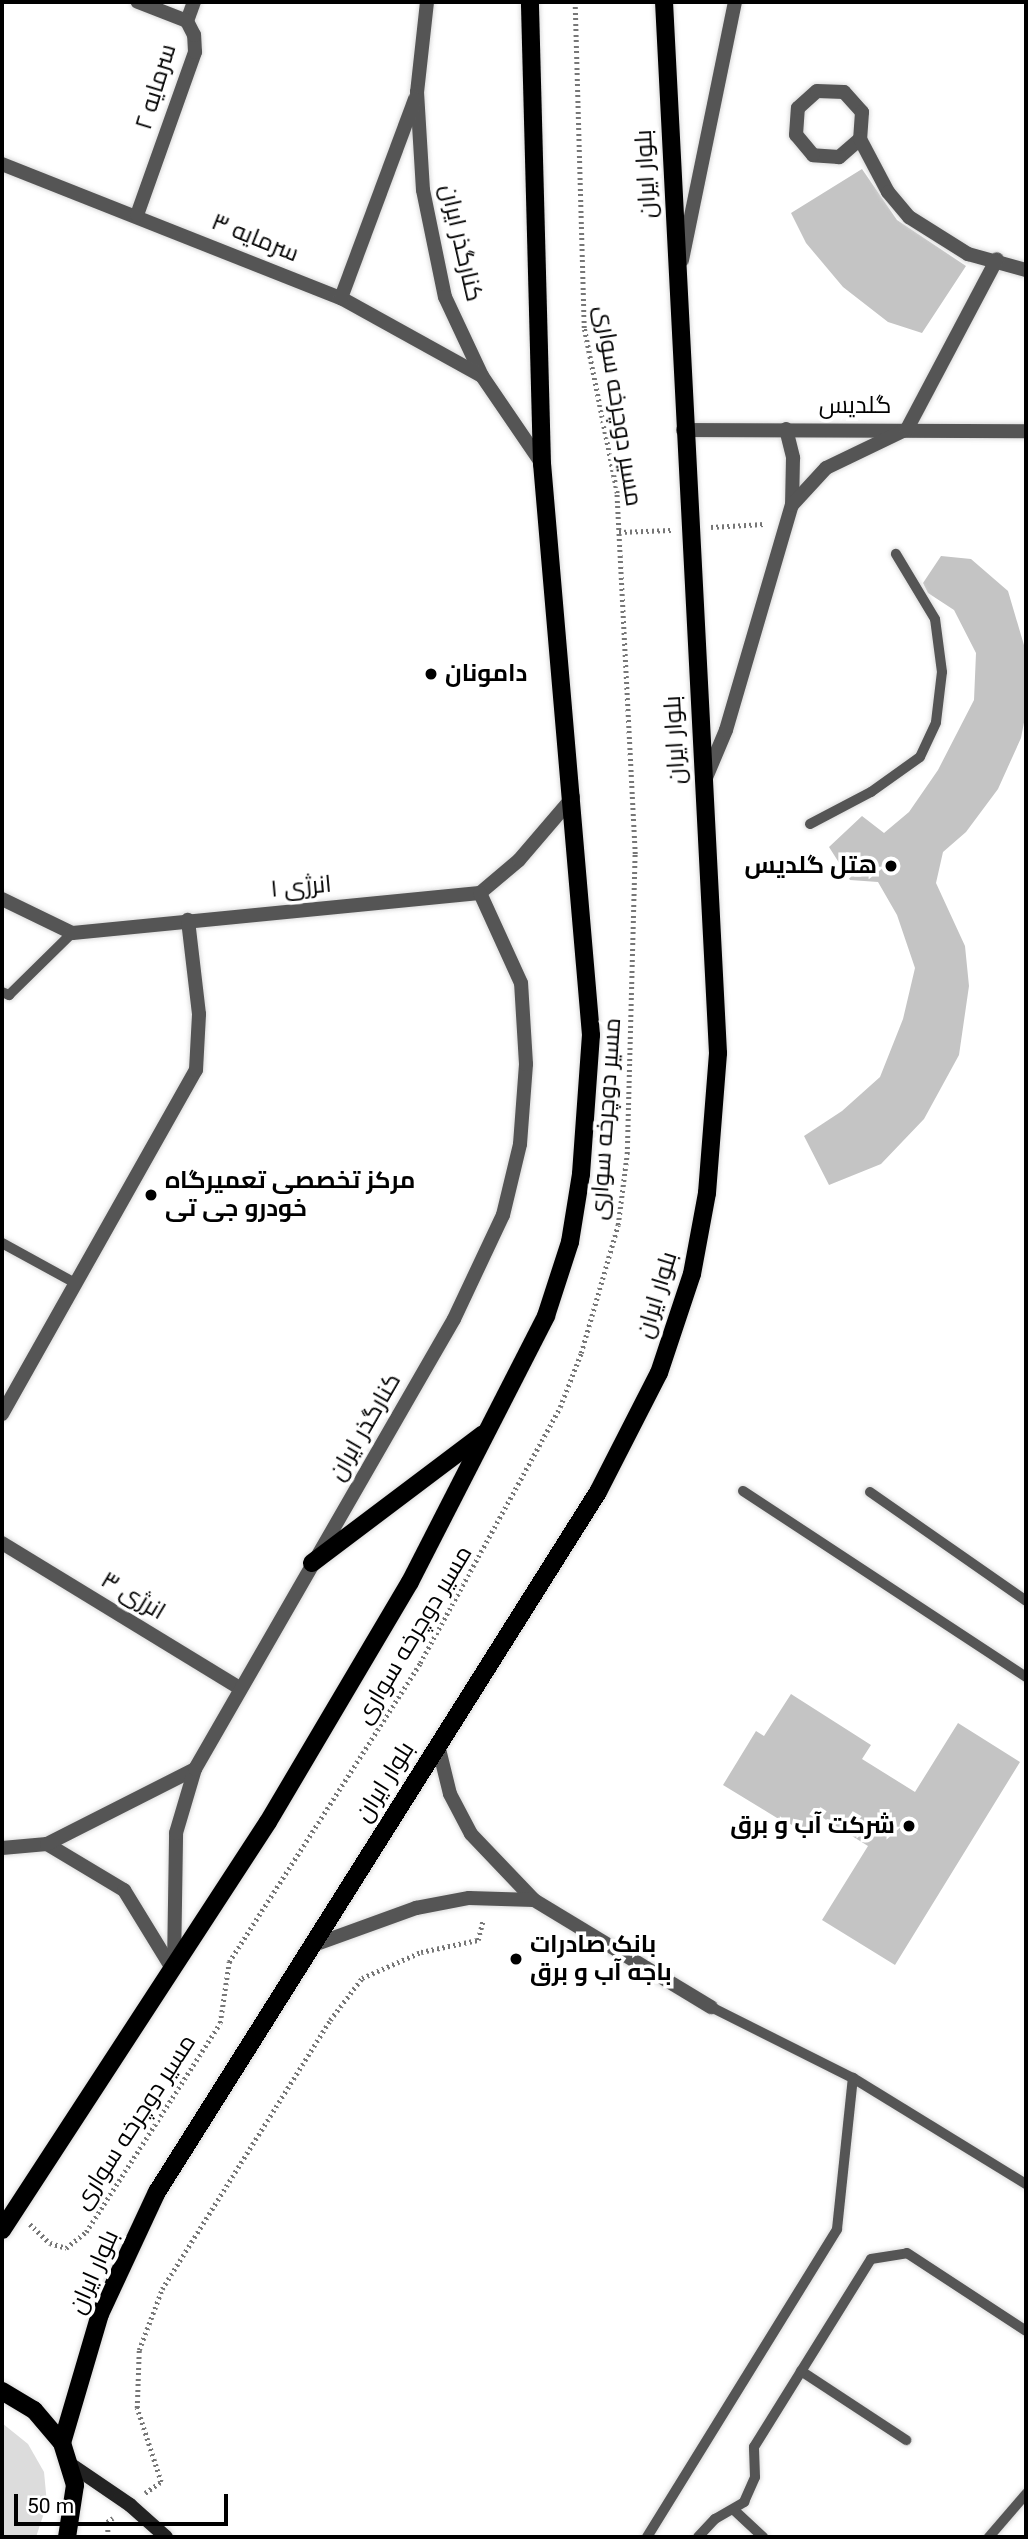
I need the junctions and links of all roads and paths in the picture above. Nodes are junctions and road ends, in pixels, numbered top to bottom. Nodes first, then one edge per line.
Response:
1 (138, 2) edge
2 (194, 2) edge
3 (427, 2) edge
4 (530, 2) edge
5 (575, 2) edge
6 (664, 2) edge
7 (735, 2) edge
8 (187, 21) junction
9 (418, 92) junction
10 (860, 139) junction
11 (2, 164) edge
12 (137, 215) junction
13 (997, 259) junction
14 (1026, 270) edge
15 (676, 289) junction
16 (341, 298) junction
17 (482, 376) junction
18 (786, 429) junction
19 (907, 429) junction
20 (683, 430) junction
21 (1026, 431) edge
22 (542, 464) junction
23 (792, 505) junction
24 (896, 554) dead end
25 (702, 786) junction
26 (573, 797) junction
27 (810, 824) dead end
28 (480, 893) junction
29 (2, 898) edge
30 (188, 920) junction
31 (72, 933) junction
32 (2, 992) edge
33 (2, 1243) edge
34 (75, 1283) junction
35 (2, 1414) edge
36 (488, 1429) junction
37 (743, 1491) dead end
38 (870, 1492) dead end
39 (2, 1543) edge
40 (312, 1563) junction
41 (1026, 1601) edge
42 (1026, 1677) edge
43 (240, 1688) junction
44 (438, 1745) junction
45 (195, 1769) junction
46 (47, 1844) junction
47 (2, 1848) edge
48 (488, 1898) junction
49 (534, 1900) junction
50 (311, 1946) junction
51 (174, 1971) junction
52 (710, 2007) joint
53 (853, 2078) junction
54 (1026, 2184) edge
55 (15, 2210) junction
56 (2, 2230) edge
57 (1026, 2331) edge
58 (801, 2371) junction
59 (2, 2391) edge
60 (906, 2440) dead end
61 (62, 2443) junction
62 (70, 2463) junction
63 (1026, 2494) edge
64 (130, 2505) junction
65 (734, 2510) junction
66 (67, 2537) edge
67 (108, 2537) edge
68 (166, 2537) edge
69 (648, 2537) edge
70 (698, 2537) edge
71 (763, 2537) edge
72 (989, 2537) edge

1 - 8 street, سرمایه ۲
2 - 8 street
3 - 9 street, کنارگذر ایران
4 - 22 main road
5 - 55 path, مسیر دوچرخه سواری
6 - 15 main road, بلوار ایران
7 - 15 street
8 - 12 street, سرمایه ۲
9 - 16 street, کنارگذر ایران
9 - 17 street, کنارگذر ایران
10 - 10 street
10 - 13 street
11 - 12 street, سرمایه ۳
12 - 16 street, سرمایه ۳
13 - 14 street
13 - 19 street
15 - 20 main road, بلوار ایران
16 - 17 street, سرمایه ۳
17 - 22 street, کنارگذر ایران
18 - 19 street, گلدیس
18 - 20 street, گلدیس
18 - 23 street
19 - 21 street, گلدیس
19 - 23 street
20 - 25 main road, بلوار ایران
22 - 26 main road
23 - 25 street
24 - 27 lane
25 - 44 main road, بلوار ایران
26 - 28 street
26 - 36 main road
28 - 30 street, انرژی ۱
28 - 40 street, کنارگذر ایران
29 - 31 street
30 - 31 street, انرژی ۱
30 - 34 street
31 - 32 lane
33 - 34 lane
34 - 35 street
36 - 40 main road
36 - 51 main road
37 - 42 lane
38 - 41 lane
39 - 43 street, انرژی ۳
40 - 43 street, کنارگذر ایران
43 - 45 street, کنارگذر ایران
44 - 49 street
44 - 50 main road, بلوار ایران
45 - 46 street
45 - 51 street, کنارگذر ایران
46 - 47 street
46 - 51 street
48 - 49 street
48 - 50 street
48 - 64 path
49 - 52 street
50 - 61 main road, بلوار ایران
51 - 55 main road
52 - 53 lane
53 - 54 lane
53 - 69 lane
55 - 56 main road
57 - 58 lane
58 - 60 lane
58 - 65 lane
59 - 61 main road
61 - 62 main road
62 - 64 street
62 - 66 main road
63 - 72 lane
64 - 67 path
64 - 68 street
65 - 70 lane
65 - 71 lane

